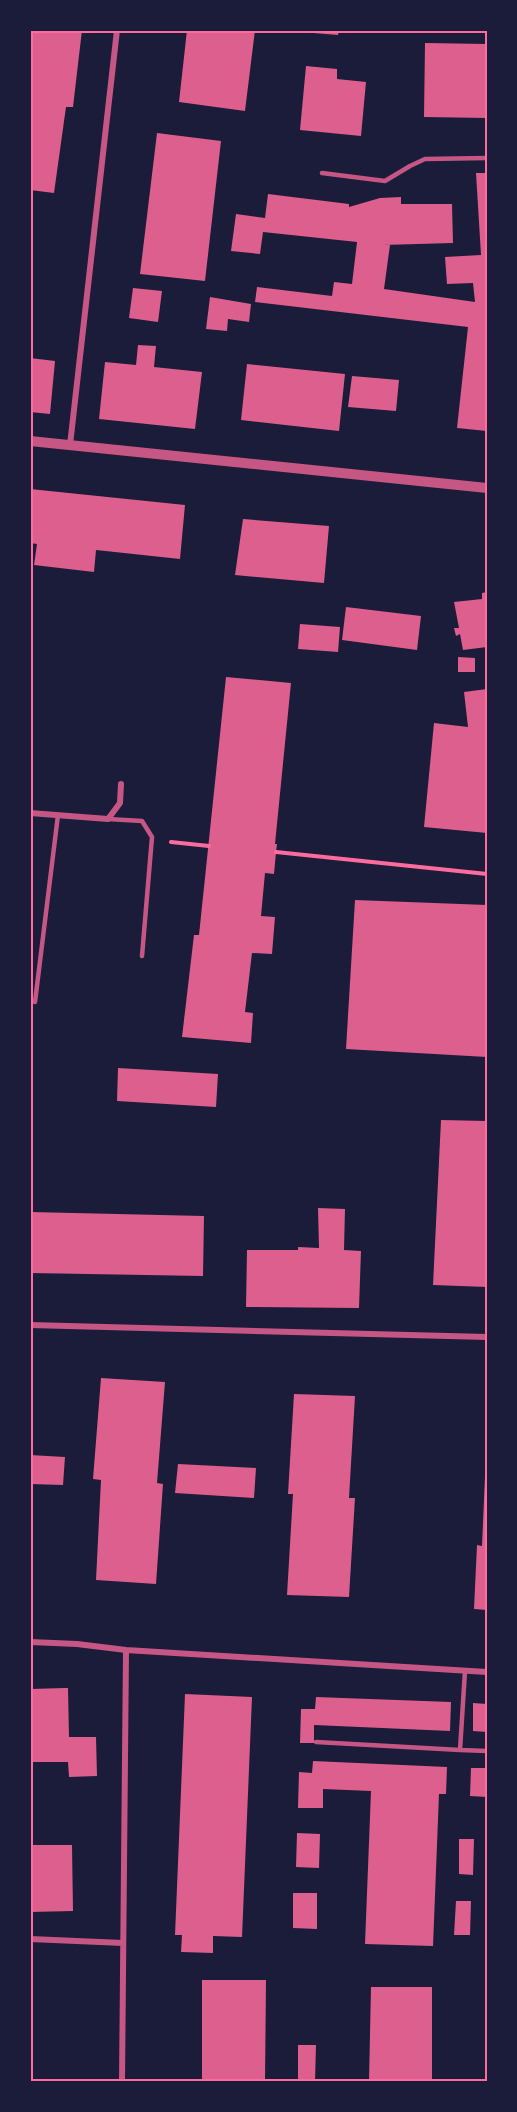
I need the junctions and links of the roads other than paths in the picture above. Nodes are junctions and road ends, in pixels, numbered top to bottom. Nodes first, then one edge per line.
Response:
1 (117, 30) edge
2 (487, 158) edge
3 (322, 173) dead end
4 (30, 441) edge
5 (70, 445) junction
6 (487, 488) edge
7 (121, 784) dead end
8 (30, 813) edge
9 (58, 815) junction
10 (108, 819) junction
11 (142, 956) dead end
12 (35, 1002) dead end
13 (30, 1325) edge
14 (487, 1337) edge
15 (30, 1642) edge
16 (126, 1650) junction
17 (465, 1671) junction
18 (487, 1672) edge
19 (316, 1743) dead end
20 (460, 1750) junction
21 (487, 1751) edge
22 (30, 1939) edge
23 (123, 1943) junction
24 (123, 2082) edge

1 - 5 street
2 - 3 lane
4 - 5 street
5 - 6 street
7 - 10 street
8 - 9 street
9 - 10 street
9 - 12 lane
10 - 11 lane
13 - 14 street
15 - 16 street
16 - 17 street
16 - 23 street
17 - 18 street
17 - 20 lane
19 - 20 lane
20 - 21 lane
22 - 23 street
23 - 24 street

